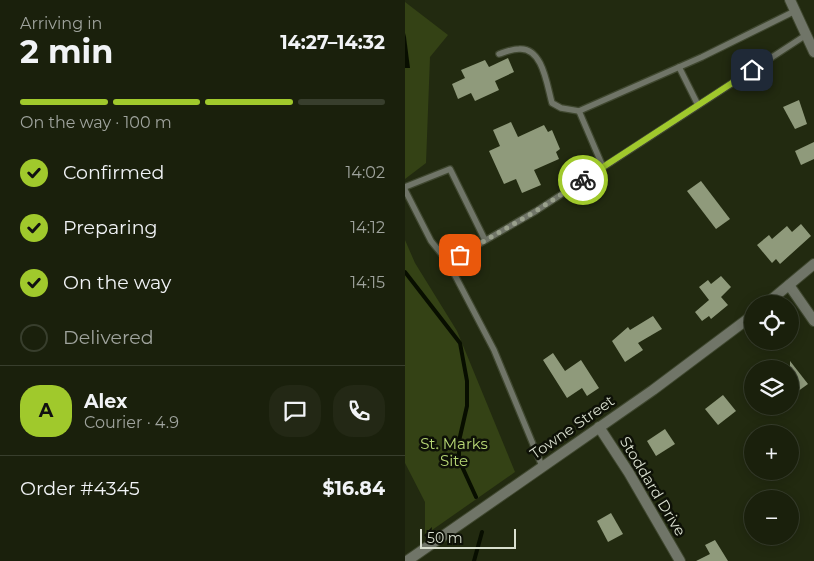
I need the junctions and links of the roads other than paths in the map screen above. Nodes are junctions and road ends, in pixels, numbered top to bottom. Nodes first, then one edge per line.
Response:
1 (790, 0) edge
2 (795, 11) junction
3 (806, 35) junction
4 (814, 52) edge
5 (499, 54) dead end
6 (679, 67) junction
7 (698, 105) junction
8 (579, 111) junction
9 (603, 167) junction
10 (405, 188) edge
11 (485, 240) junction
12 (448, 262) junction
13 (814, 264) edge
14 (789, 284) junction
15 (776, 295) edge
16 (814, 321) edge
17 (744, 322) edge
18 (599, 427) junction
19 (542, 466) junction
20 (407, 561) edge
21 (680, 561) edge

1 - 2 street
2 - 3 street
2 - 6 lane
3 - 4 street
3 - 7 lane
5 - 8 lane
6 - 7 lane
6 - 8 lane
7 - 9 lane
8 - 9 lane
9 - 11 lane
10 - 11 lane
10 - 12 lane
11 - 12 lane
12 - 19 lane
13 - 14 street
14 - 15 street
14 - 16 street
17 - 18 street, Towne Street
18 - 19 street, Towne Street
18 - 21 street, Stoddard Drive
19 - 20 street, Towne Street

